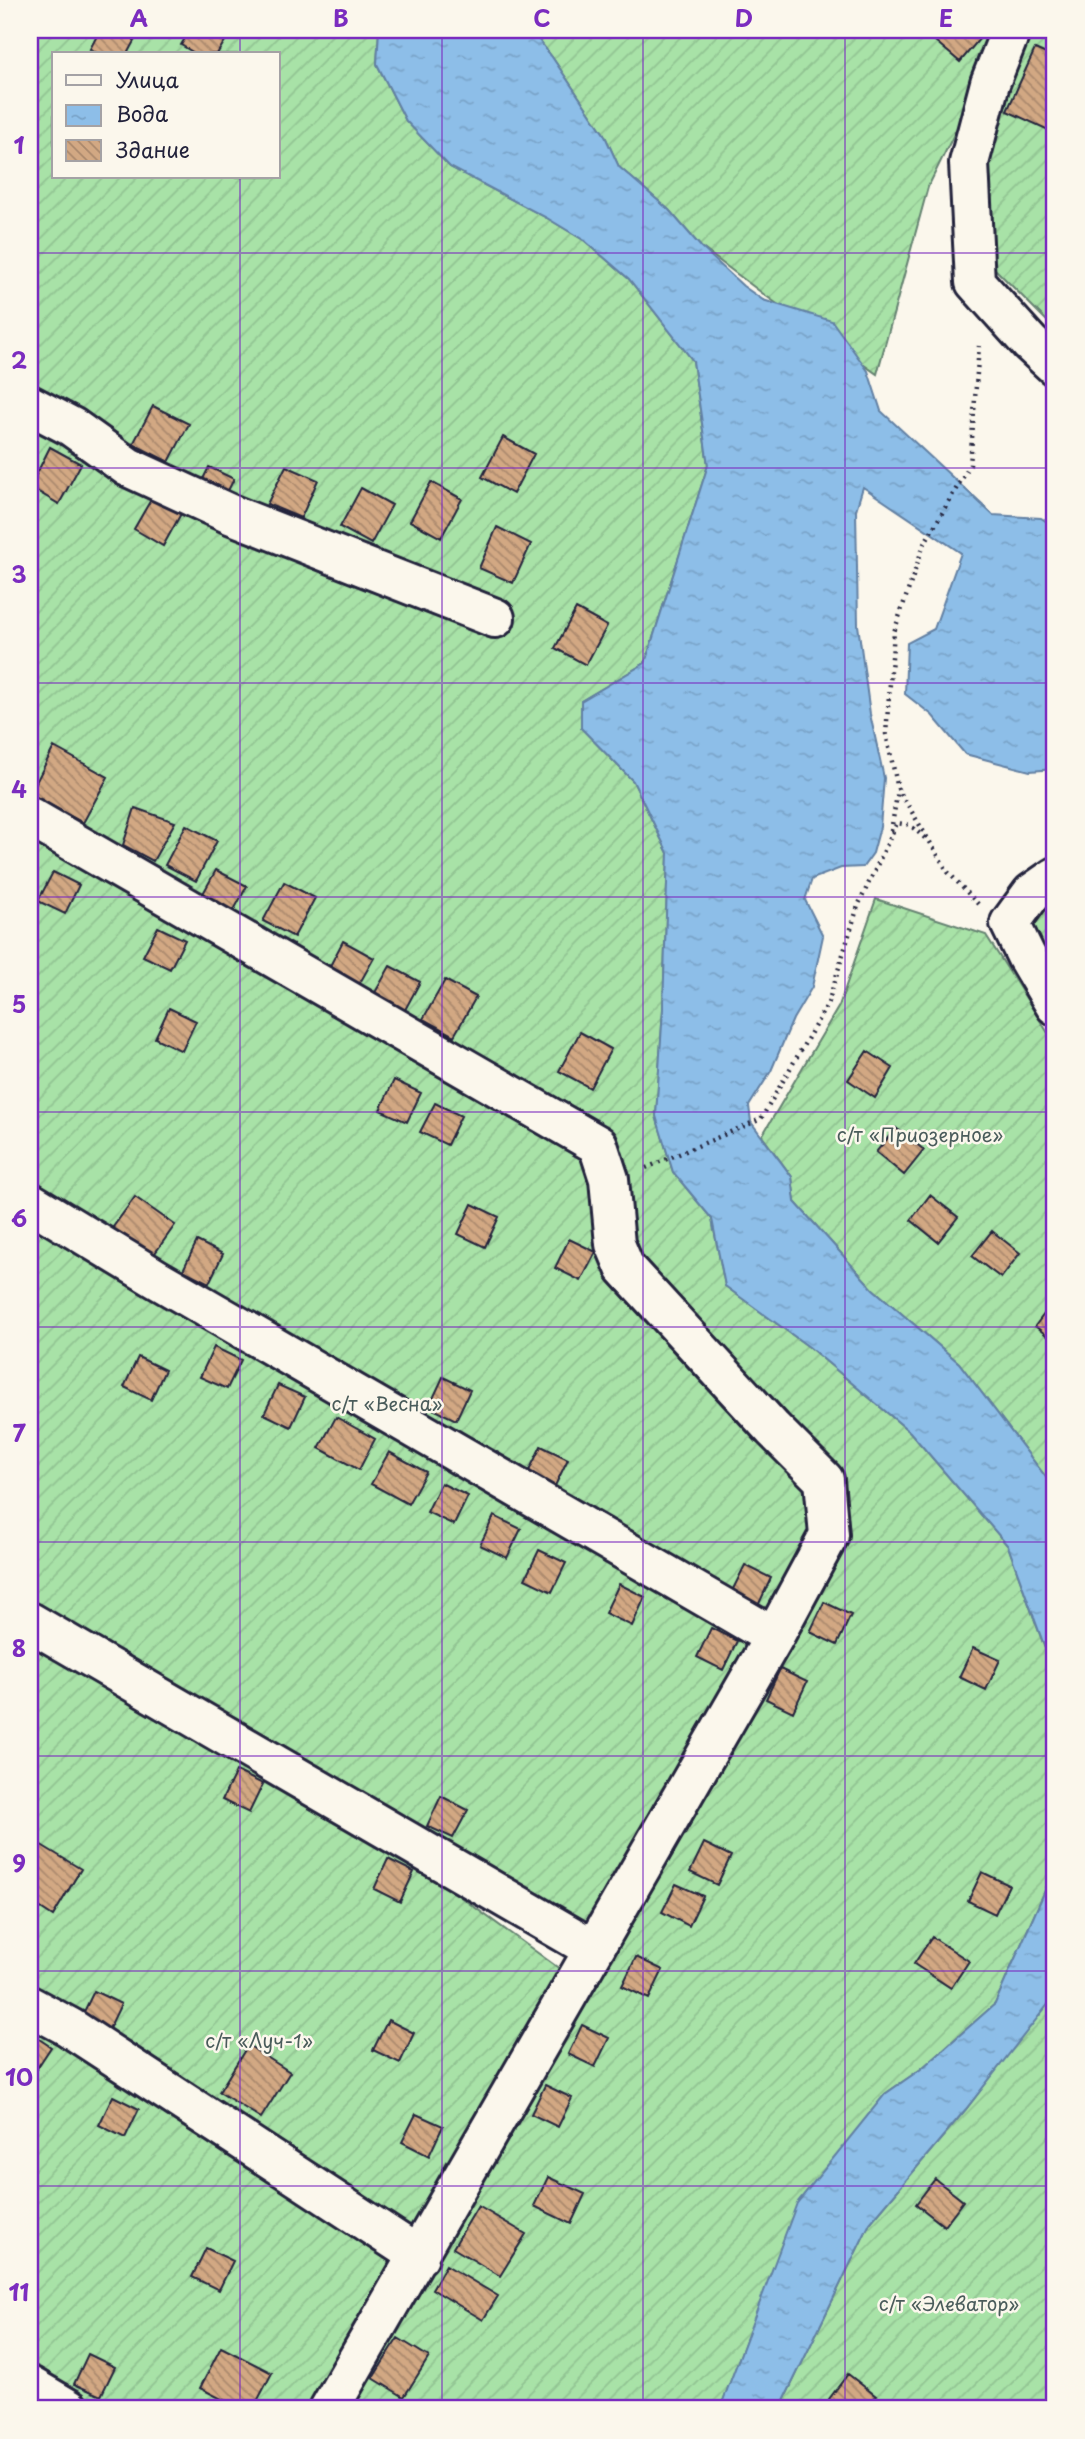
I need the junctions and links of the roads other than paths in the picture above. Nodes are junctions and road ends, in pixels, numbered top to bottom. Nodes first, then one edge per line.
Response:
1 (1011, 30) edge
2 (1055, 366) edge
3 (30, 405) edge
4 (495, 618) dead end
5 (30, 817) edge
6 (1055, 877) edge
7 (1055, 1005) edge
8 (30, 1202) edge
9 (30, 1622) edge
10 (774, 1637) junction
11 (593, 1949) junction
12 (30, 2006) edge
13 (419, 2256) junction
14 (30, 2386) edge
15 (69, 2409) edge
16 (329, 2409) edge

1 - 2 street
3 - 4 street
5 - 10 street
6 - 7 street
8 - 10 street
9 - 11 street
10 - 11 street
11 - 13 street
12 - 13 street
13 - 16 street
14 - 15 street

